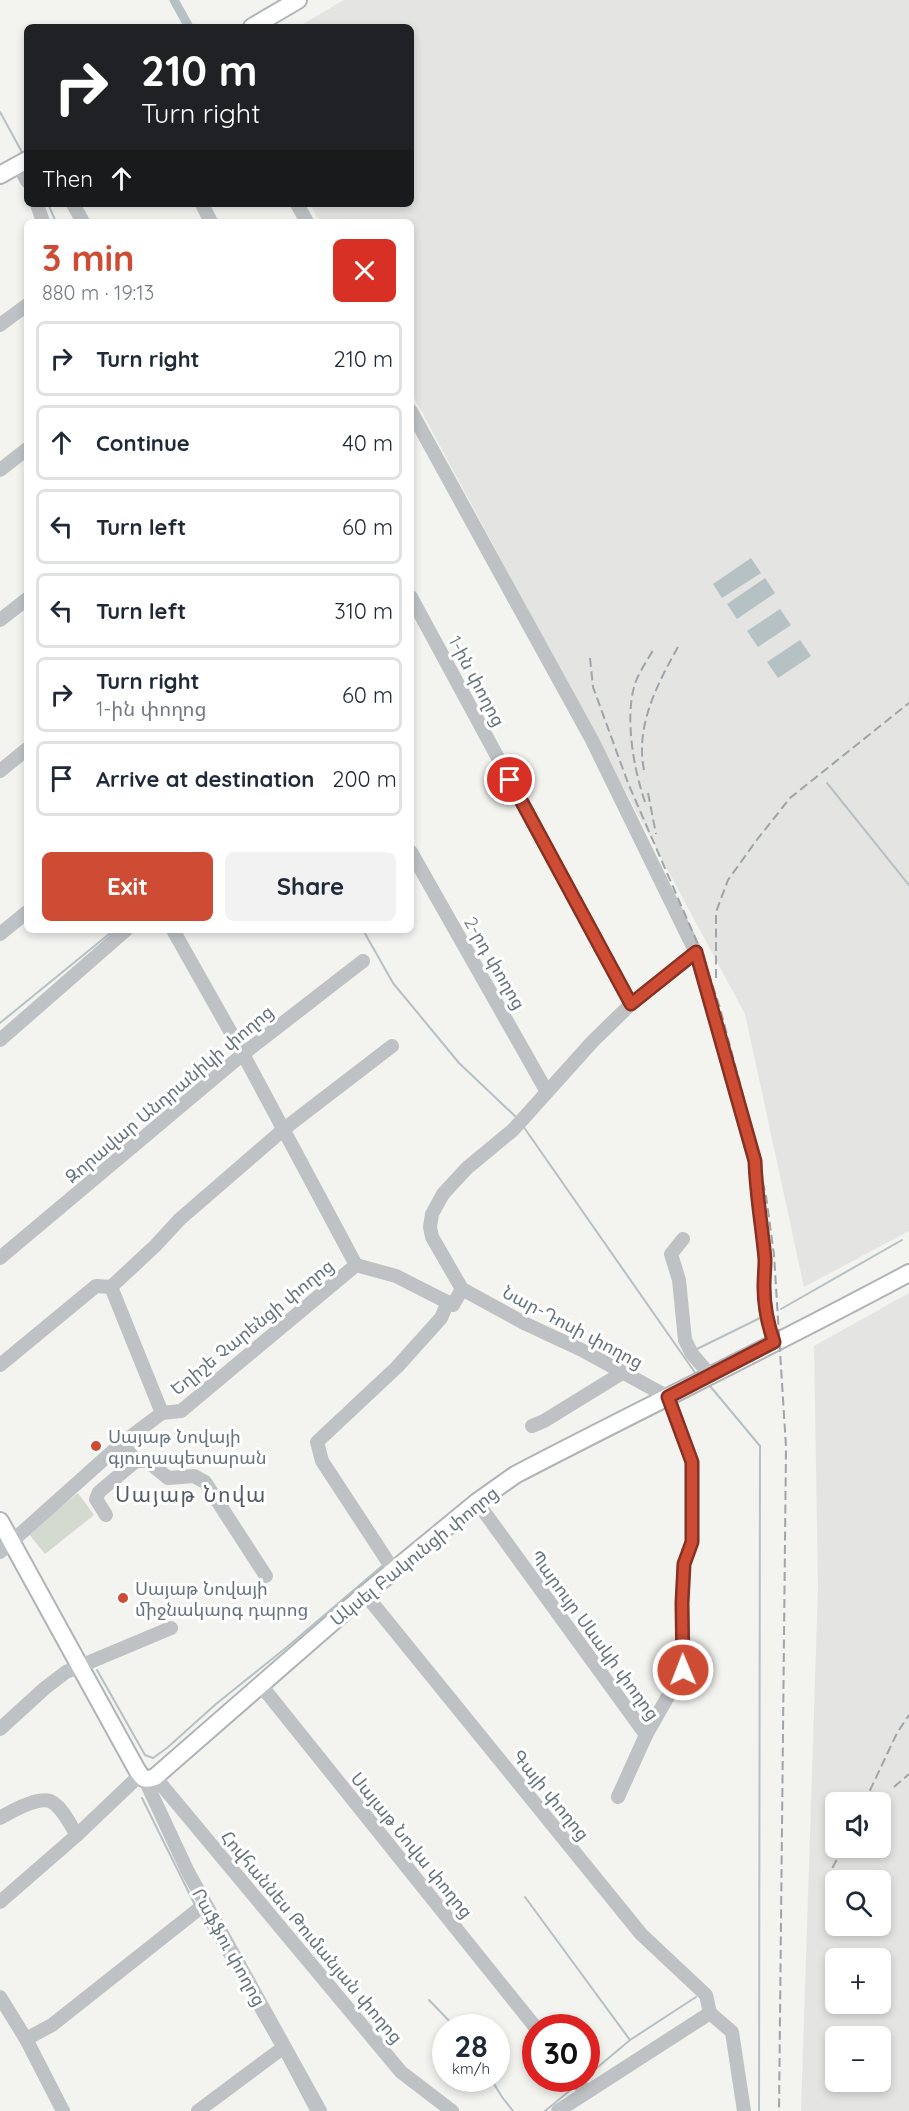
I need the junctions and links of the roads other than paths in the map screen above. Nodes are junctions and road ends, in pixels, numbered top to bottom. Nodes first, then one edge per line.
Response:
1 (298, 0) edge
2 (257, 24) edge
3 (23, 162) edge
4 (0, 175) edge
5 (24, 307) edge
6 (0, 325) edge
7 (414, 416) edge
8 (24, 452) edge
9 (0, 470) edge
10 (24, 601) edge
11 (414, 603) edge
12 (0, 620) edge
13 (24, 751) edge
14 (0, 771) edge
15 (414, 857) edge
16 (24, 914) edge
17 (123, 933) edge
18 (175, 933) edge
19 (0, 934) edge
20 (696, 952) junction
21 (363, 961) dead end
22 (631, 1004) junction
23 (0, 1040) edge
24 (392, 1046) dead end
25 (243, 1054) junction
26 (548, 1092) junction
27 (284, 1129) junction
28 (683, 1239) dead end
29 (0, 1258) edge
30 (356, 1264) junction
31 (909, 1273) edge
32 (111, 1287) junction
33 (462, 1289) junction
34 (448, 1302) junction
35 (774, 1342) junction
36 (0, 1365) edge
37 (622, 1373) junction
38 (711, 1376) junction
39 (668, 1397) junction
40 (162, 1413) junction
41 (531, 1426) dead end
42 (122, 1443) junction
43 (136, 1461) junction
44 (477, 1502) junction
45 (106, 1515) dead end
46 (0, 1521) edge
47 (6, 1547) edge
48 (394, 1571) junction
49 (266, 1576) dead end
50 (365, 1594) junction
51 (171, 1628) dead end
52 (79, 1668) junction
53 (260, 1684) junction
54 (0, 1729) edge
55 (646, 1735) junction
56 (147, 1778) junction
57 (618, 1797) dead end
58 (0, 1818) edge
59 (77, 1835) junction
60 (0, 1902) edge
61 (199, 1908) junction
62 (0, 1997) edge
63 (710, 2013) junction
64 (525, 2014) edge
65 (26, 2039) junction
66 (281, 2050) junction
67 (600, 2083) edge
68 (586, 2092) edge
69 (63, 2111) edge
70 (198, 2111) edge
71 (320, 2111) edge
72 (452, 2111) edge
73 (558, 2111) edge
74 (744, 2111) edge

1 - 2 main road
3 - 4 main road
5 - 6 street
7 - 20 street
8 - 9 street
10 - 12 street
11 - 22 street, 1-ին փողոց
13 - 14 street
15 - 26 street, 2-րդ փողոց
16 - 19 street
17 - 23 street
18 - 25 street
20 - 22 street
20 - 35 street
21 - 25 street, Զորավար Անդրանիկի փողոց
22 - 26 street
24 - 27 street
25 - 27 street
25 - 29 street, Զորավար Անդրանիկի փողոց
26 - 33 street
27 - 30 street
27 - 32 street
28 - 38 street
30 - 34 street, Եղիշե Չարենցի փողոց
30 - 40 street, Եղիշե Չարենցի փողոց
31 - 35 main road, Ակսել Բակունցի փողոց
32 - 36 street
32 - 40 street
33 - 34 street
33 - 37 street, Նար-Դոսի փողոց
34 - 48 street
35 - 38 main road, Ակսել Բակունցի փողոց
37 - 39 street, Նար-Դոսի փողոց
37 - 41 street
38 - 39 main road, Ակսել Բակունցի փողոց
39 - 44 main road, Ակսել Բակունցի փողոց
39 - 55 street
40 - 42 street, Եղիշե Չարենցի փողոց
42 - 43 street
42 - 47 street, Եղիշե Չարենցի փողոց
43 - 45 street
43 - 49 street
44 - 48 main road, Ակսել Բակունցի փողոց
44 - 55 street, Պարույր Սևակի փողոց
46 - 47 main road, Րաֆֆու փողոց
47 - 52 main road, Րաֆֆու փողոց
48 - 50 main road, Ակսել Բակունցի փողոց
50 - 53 main road, Ակսել Բակունցի փողոց
50 - 63 street, Գայի փողոց
51 - 52 street
52 - 54 street
52 - 56 main road, Րաֆֆու փողոց
53 - 56 main road, Ակսել Բակունցի փողոց
53 - 64 street, Սայաթ Նովա փողոց
55 - 57 street, Պարույր Սևակի փողոց
56 - 59 street
56 - 61 street, Րաֆֆու փողոց
56 - 72 street, Հովհաննես Թումանյան փողոց
58 - 59 street
59 - 60 street
61 - 65 street
61 - 66 street, Րաֆֆու փողոց
62 - 65 street
63 - 67 street
63 - 74 street
65 - 69 street
66 - 70 street
66 - 71 street, Րաֆֆու փողոց
68 - 73 street

